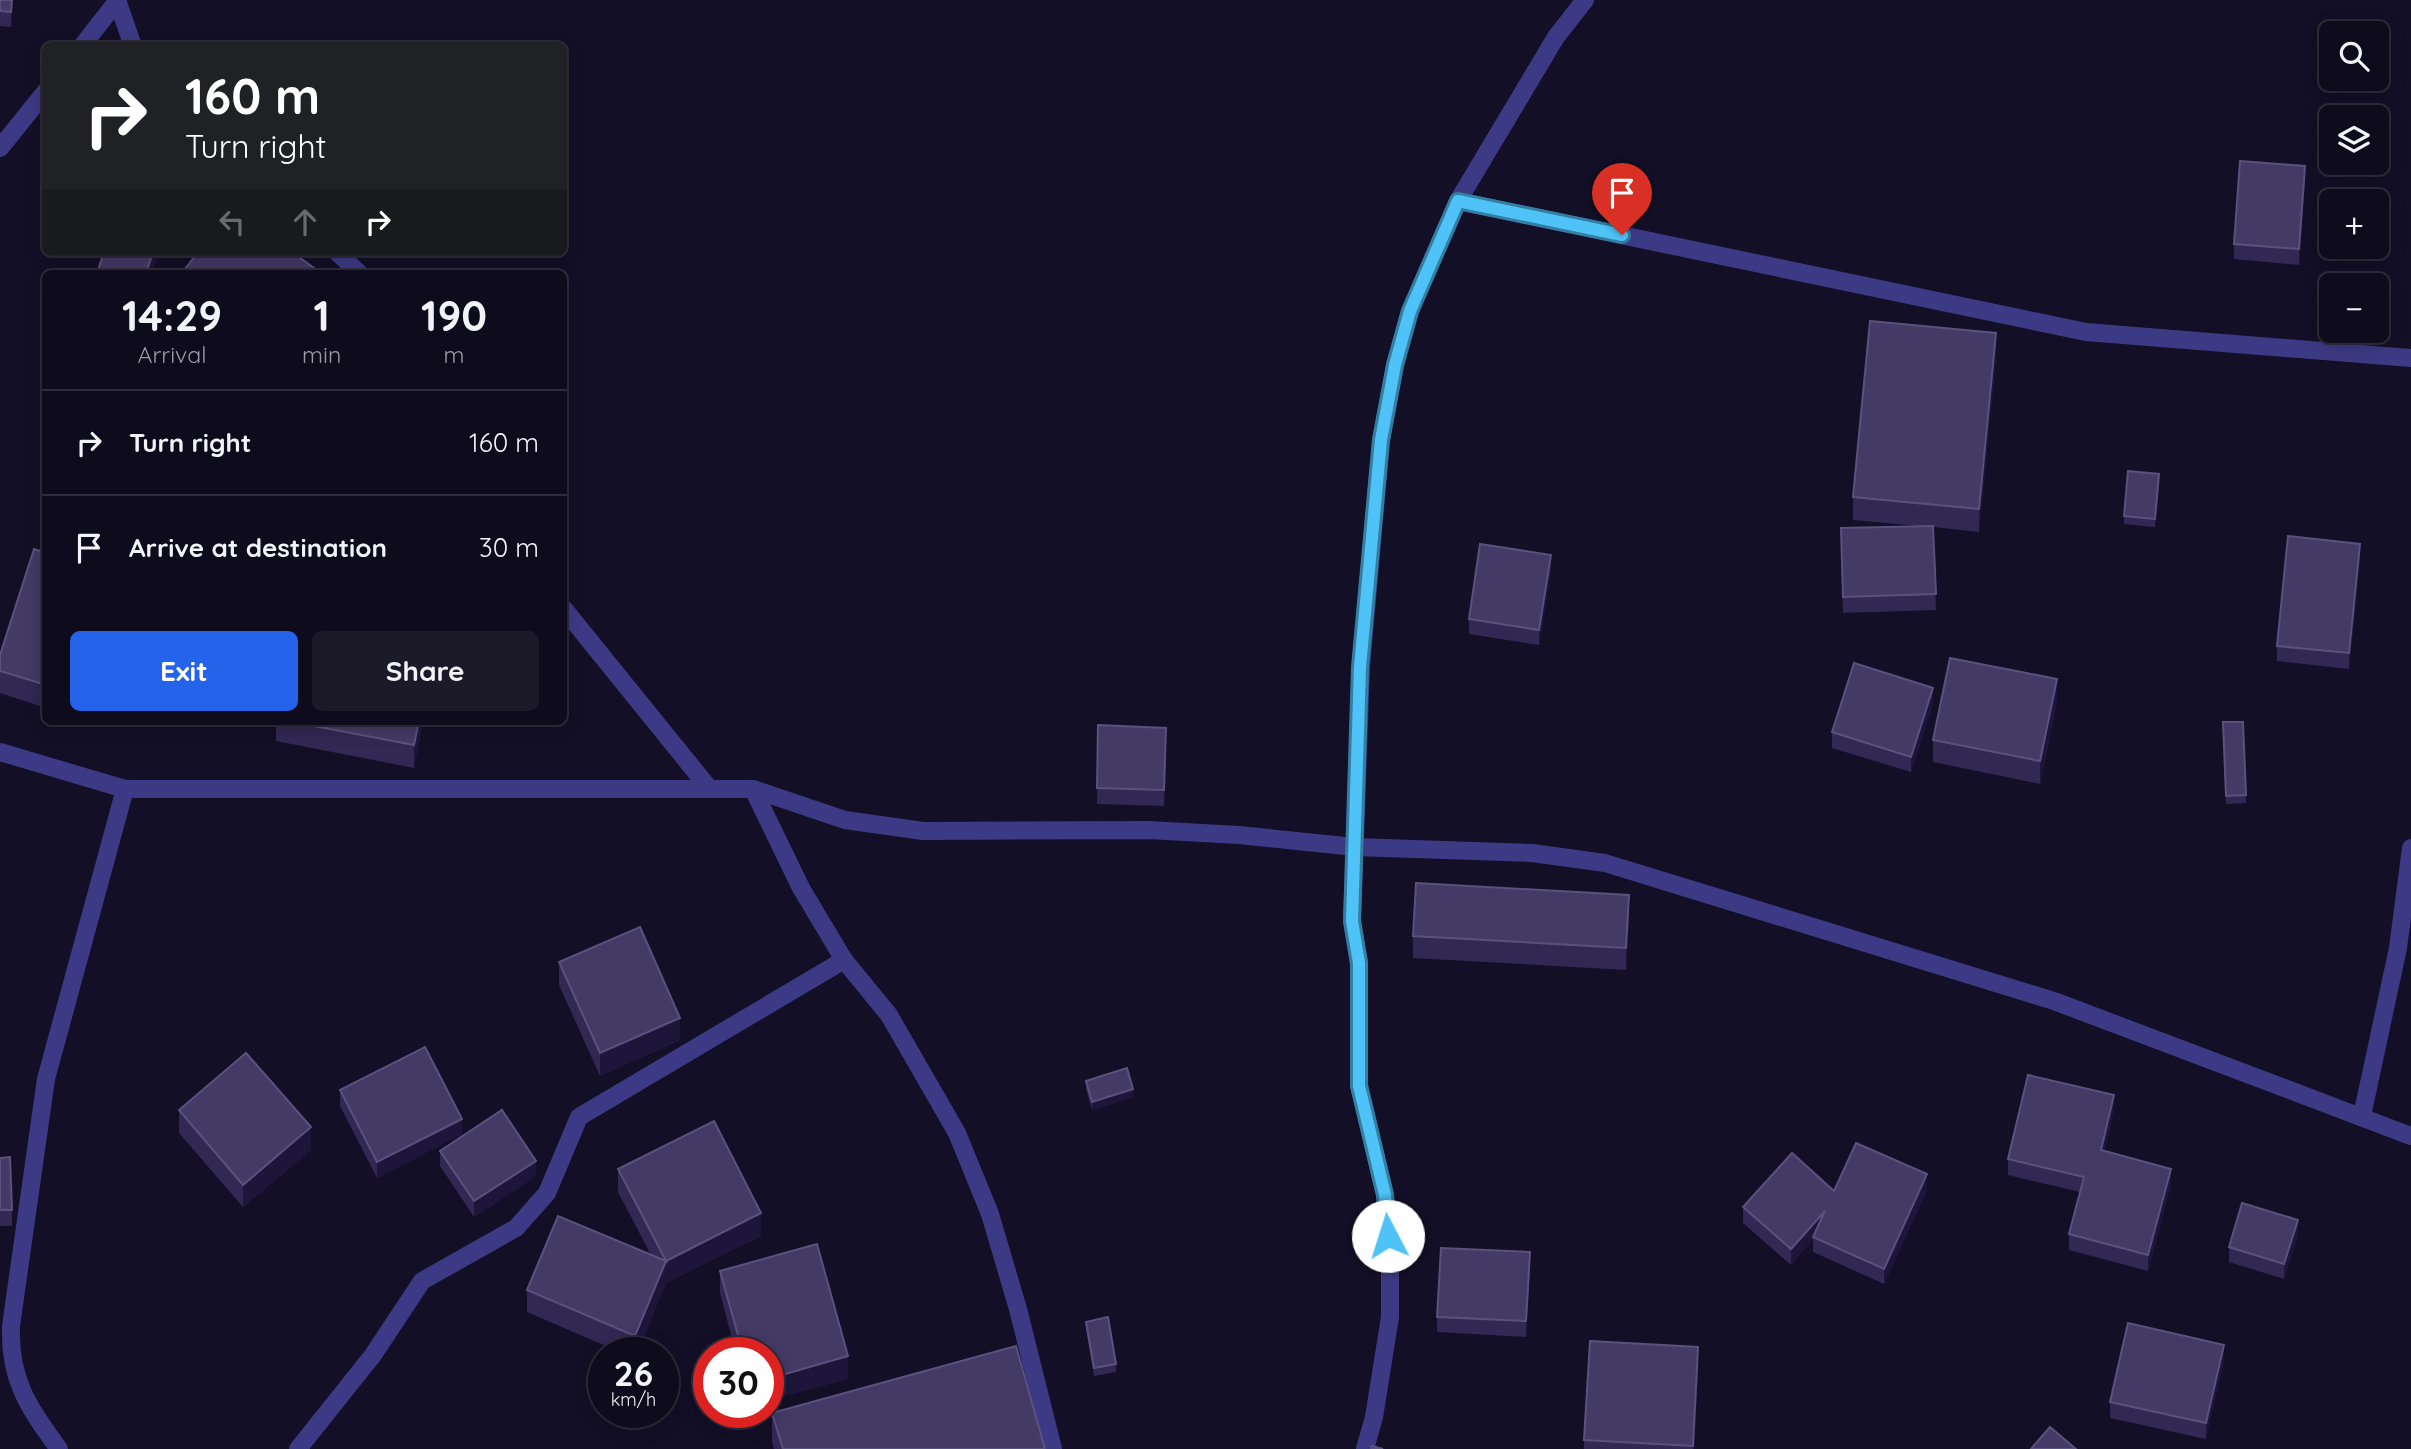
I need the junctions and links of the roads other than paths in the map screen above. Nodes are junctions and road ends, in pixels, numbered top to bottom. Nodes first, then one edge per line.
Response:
1 (118, 0) edge
2 (1585, 0) edge
3 (85, 42) edge
4 (132, 42) edge
5 (42, 96) edge
6 (0, 148) edge
7 (1458, 201) junction
8 (341, 256) edge
9 (356, 270) edge
10 (2411, 358) edge
11 (567, 613) edge
12 (0, 752) edge
13 (708, 787) junction
14 (125, 789) junction
15 (752, 789) junction
16 (1355, 847) junction
17 (2411, 848) edge
18 (844, 960) junction
19 (2362, 1116) junction
20 (2411, 1136) edge
21 (59, 1449) edge
22 (298, 1449) edge
23 (1053, 1449) edge
24 (1365, 1449) edge

1 - 3 street
1 - 4 street
2 - 7 street
5 - 6 street
7 - 10 street
7 - 16 street
8 - 9 street
11 - 13 street
12 - 14 street
13 - 14 street
13 - 15 street
14 - 21 street
15 - 16 street
15 - 18 street
16 - 19 street
16 - 24 street
17 - 19 street
18 - 22 street
18 - 23 street
19 - 20 street

